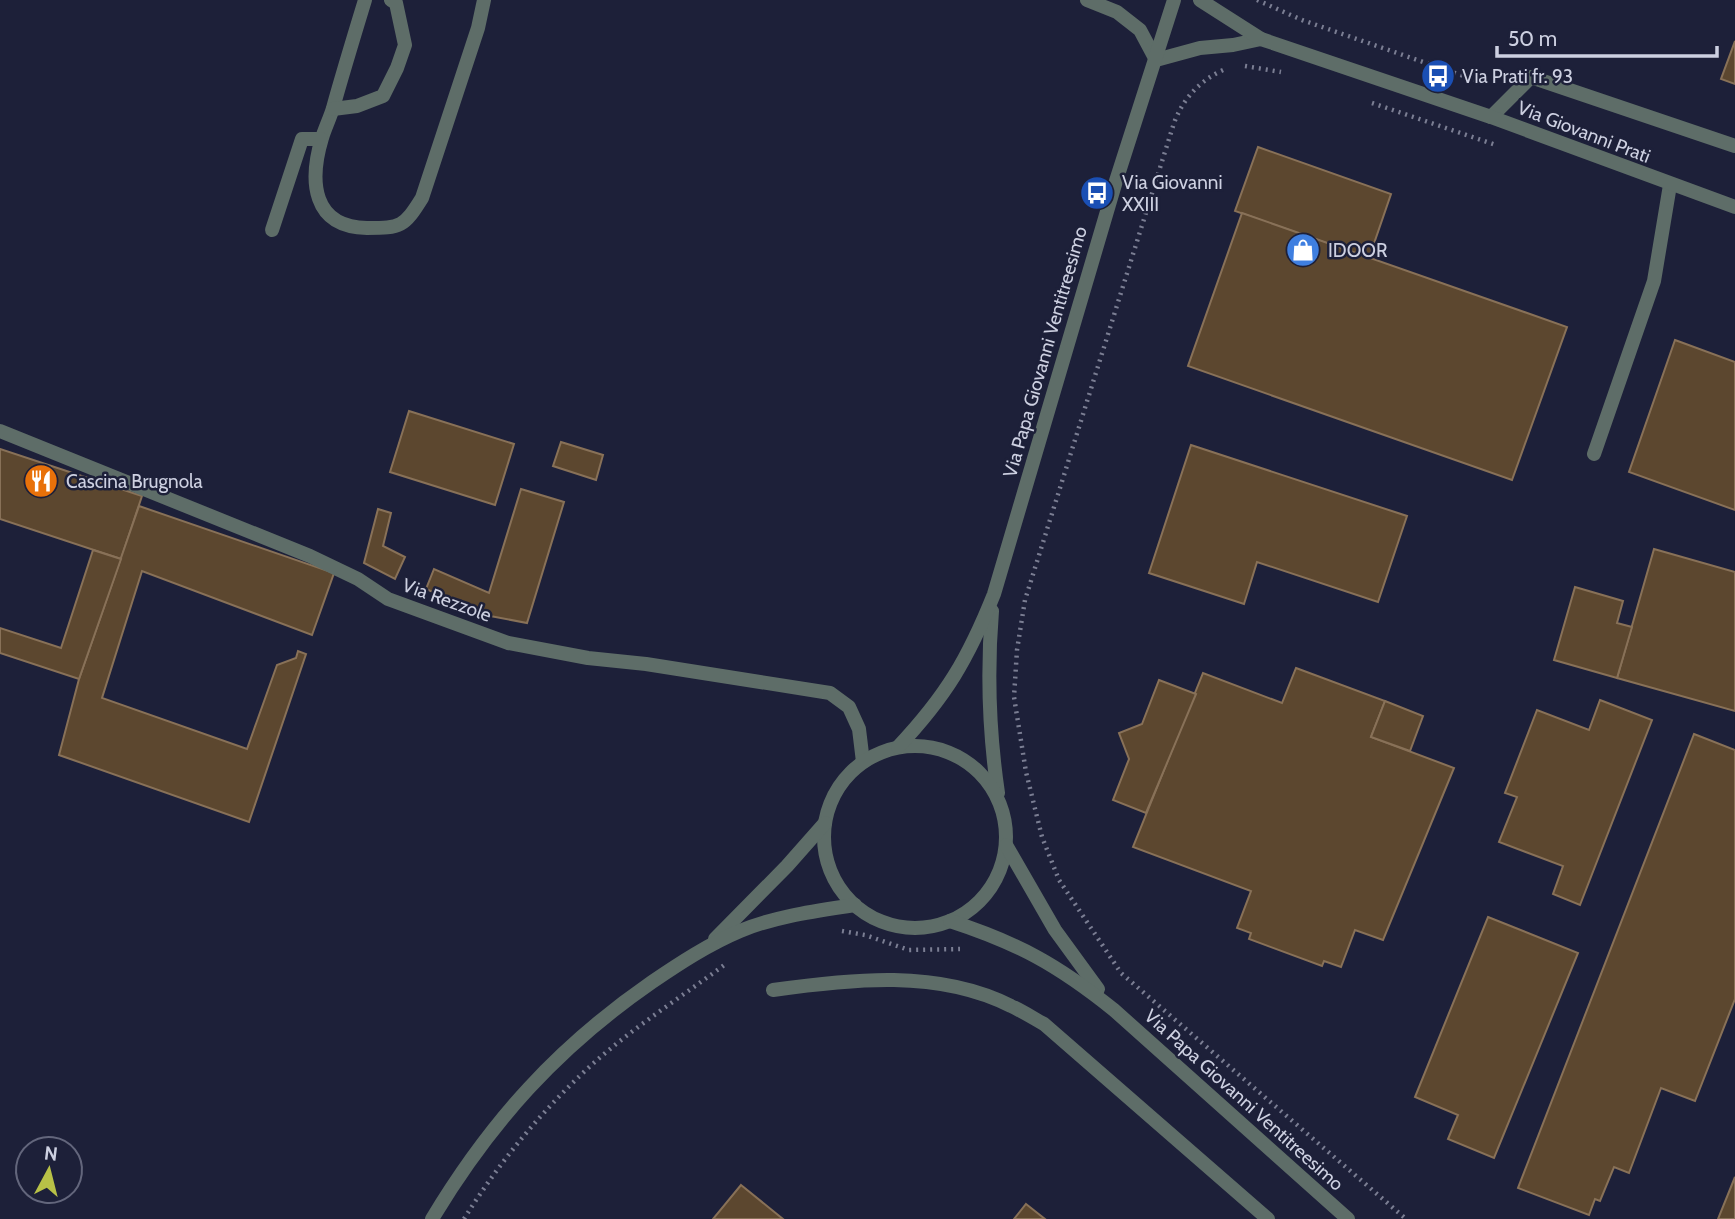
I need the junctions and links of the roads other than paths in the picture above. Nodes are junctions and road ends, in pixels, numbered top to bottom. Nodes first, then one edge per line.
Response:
1 (365, 0) edge
2 (391, 0) edge
3 (484, 0) edge
4 (1087, 0) edge
5 (1174, 0) edge
6 (1200, 0) edge
7 (1261, 39) junction
8 (1156, 60) junction
9 (333, 109) junction
10 (1490, 117) junction
11 (321, 139) junction
12 (1735, 146) edge
13 (1670, 185) junction
14 (1735, 206) edge
15 (272, 230) dead end
16 (0, 431) edge
17 (1594, 454) dead end
18 (994, 594) junction
19 (898, 747) junction
20 (863, 762) junction
21 (999, 801) junction
22 (825, 822) junction
23 (1006, 845) junction
24 (855, 905) junction
25 (950, 921) junction
26 (706, 947) junction
27 (773, 990) dead end
28 (1114, 1010) junction
29 (432, 1219) edge
30 (1268, 1219) edge
31 (1348, 1219) edge

1 - 9 street
2 - 9 street
3 - 11 street
4 - 8 street
5 - 8 street, Via Papa Giovanni Ventitreesimo
6 - 7 street, Via Giovanni Prati
7 - 8 street, Via Giovanni Prati
7 - 10 street, Via Giovanni Prati
8 - 18 street, Via Papa Giovanni Ventitreesimo
9 - 11 street
10 - 12 street
10 - 13 street, Via Giovanni Prati
11 - 15 street
13 - 14 street, Via Giovanni Prati
13 - 17 street
16 - 20 street, Via Rezzole
18 - 19 street, Via Papa Giovanni Ventitreesimo
18 - 21 street, Via Papa Giovanni Ventitreesimo
19 - 20 street
19 - 21 street
20 - 22 street
21 - 23 street
22 - 24 street
22 - 26 street
23 - 25 street
23 - 28 street, Via Papa Giovanni Ventitreesimo
24 - 25 street
24 - 26 street
25 - 28 street, Via Papa Giovanni Ventitreesimo
26 - 29 street
27 - 30 street
28 - 31 street, Via Papa Giovanni Ventitreesimo

